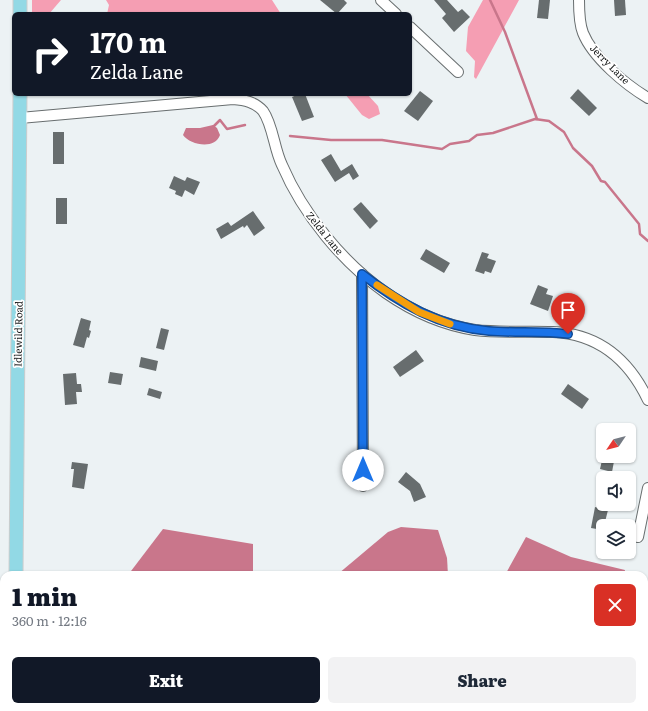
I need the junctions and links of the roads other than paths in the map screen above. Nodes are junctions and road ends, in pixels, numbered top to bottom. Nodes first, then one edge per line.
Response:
1 (20, 0) edge
2 (381, 0) edge
3 (579, 0) edge
4 (20, 12) edge
5 (394, 12) edge
6 (412, 29) edge
7 (458, 72) dead end
8 (20, 96) edge
9 (648, 98) edge
10 (20, 118) junction
11 (362, 274) junction
12 (648, 400) edge
13 (364, 486) dead end
14 (648, 488) edge
15 (638, 537) dead end
16 (16, 571) edge

1 - 4 main road
2 - 5 street
3 - 9 street, Jerry Lane
6 - 7 street
8 - 10 main road, Idlewild Road
10 - 11 street, Zelda Lane
10 - 16 main road, Idlewild Road
11 - 12 street, Zelda Lane
11 - 13 street
14 - 15 street

